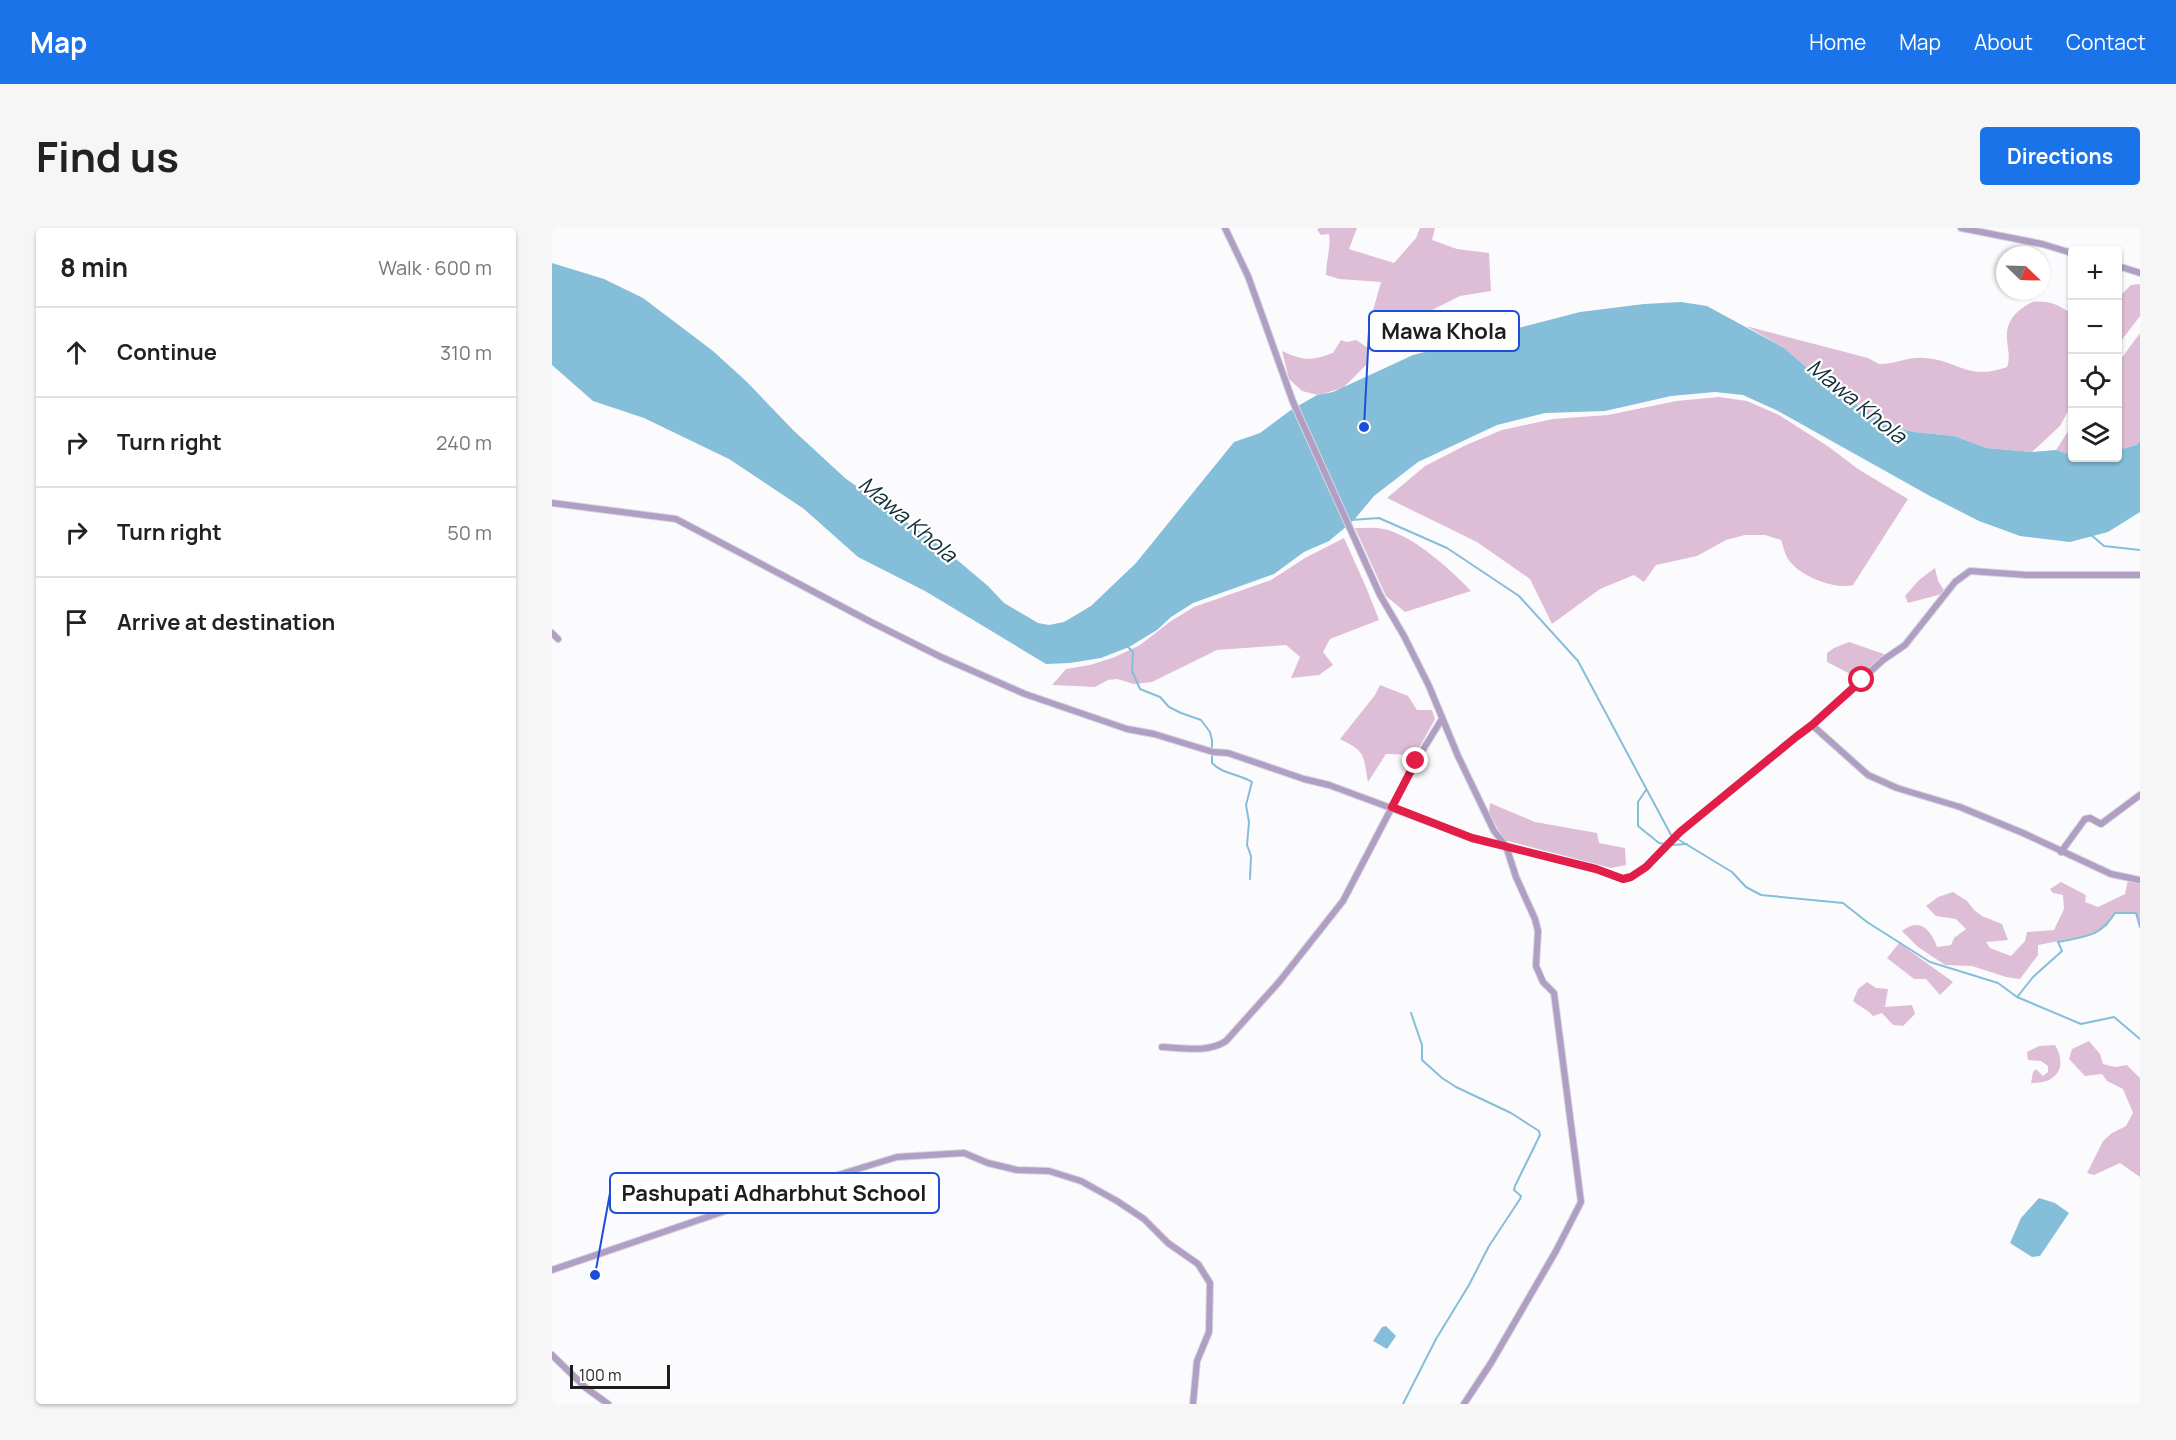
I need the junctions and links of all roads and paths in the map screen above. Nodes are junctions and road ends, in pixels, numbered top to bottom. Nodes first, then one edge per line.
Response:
1 (1225, 228) edge
2 (1961, 228) edge
3 (2068, 252) edge
4 (2122, 267) edge
5 (2140, 273) edge
6 (552, 503) edge
7 (2140, 575) edge
8 (552, 633) edge
9 (558, 639) dead end
10 (1442, 719) junction
11 (1812, 725) junction
12 (2140, 795) edge
13 (1392, 807) junction
14 (1506, 846) junction
15 (2061, 852) junction
16 (2140, 880) edge
17 (1162, 1047) dead end
18 (552, 1270) edge
19 (552, 1356) edge
20 (608, 1404) edge
21 (1193, 1404) edge
22 (1464, 1404) edge

1 - 10 street
2 - 3 street
4 - 5 street
6 - 13 street
7 - 11 street
8 - 9 street
10 - 13 street
10 - 14 street
11 - 14 street
11 - 15 street
12 - 15 street
13 - 14 street
13 - 17 street
14 - 22 street
15 - 16 street
18 - 21 street
19 - 20 street

